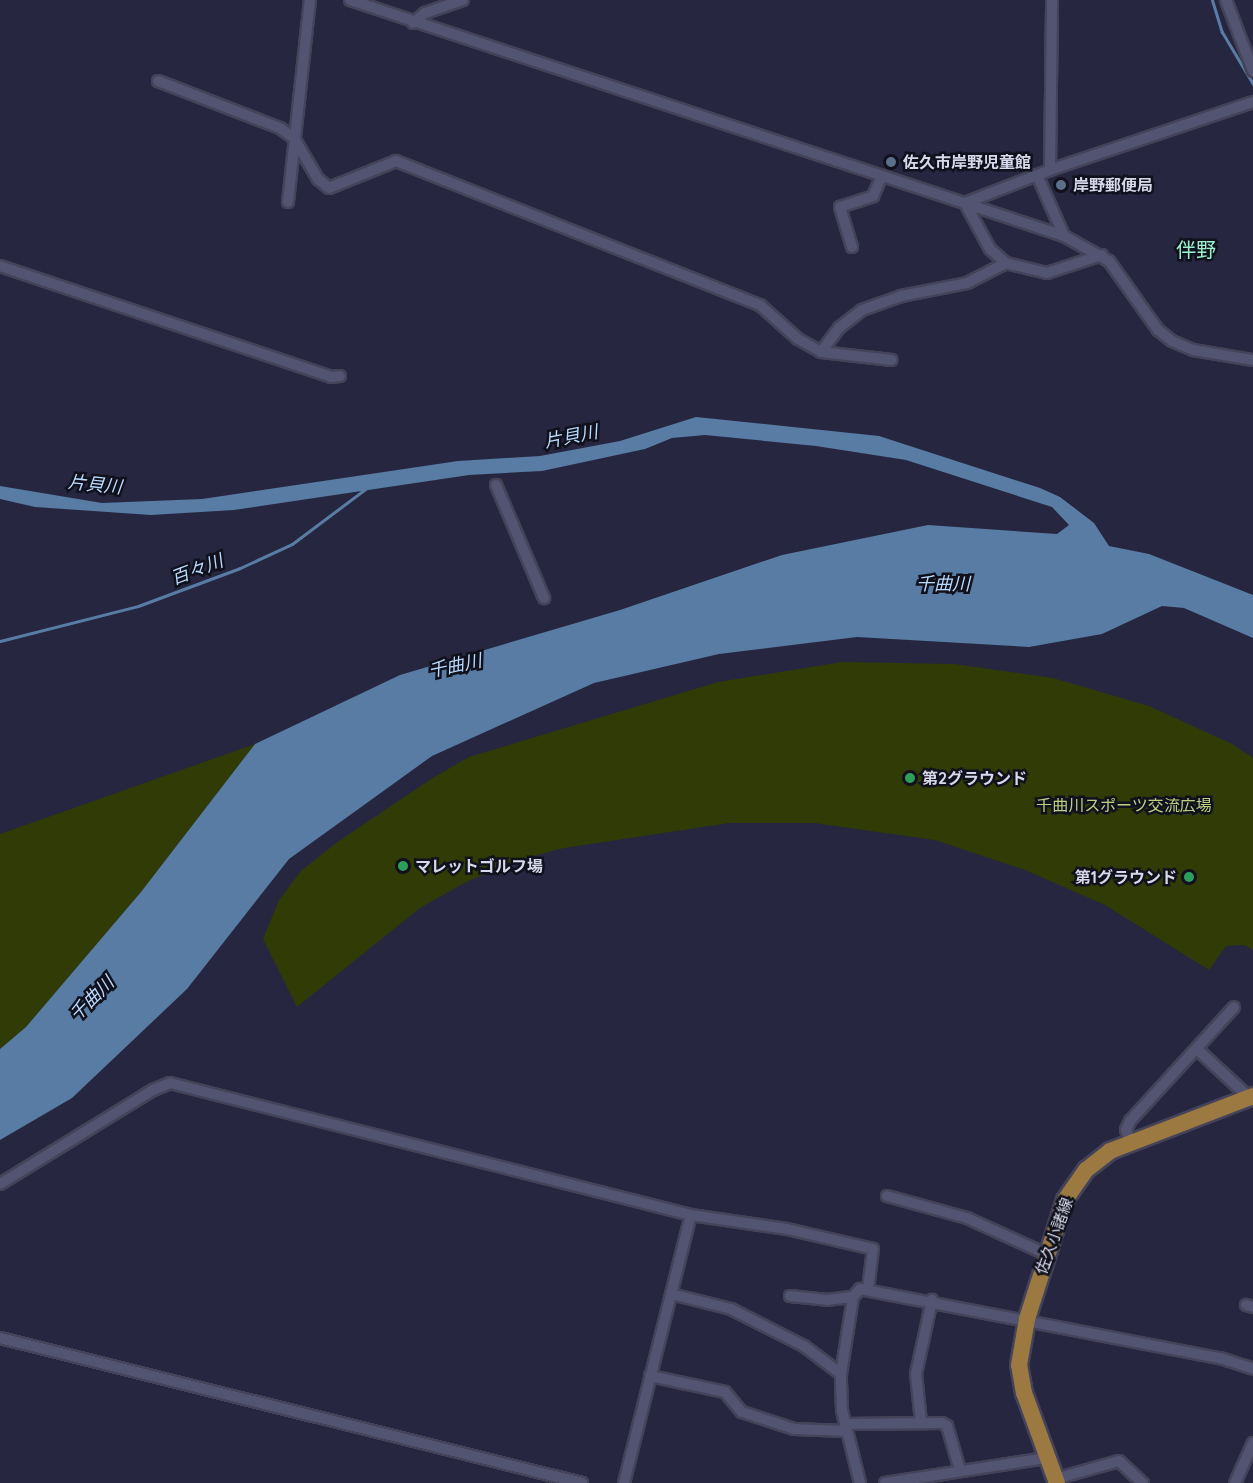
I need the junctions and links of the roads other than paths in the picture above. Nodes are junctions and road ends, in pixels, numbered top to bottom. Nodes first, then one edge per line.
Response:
1 (310, 0) edge
2 (350, 0) edge
3 (463, 0) edge
4 (1052, 0) edge
5 (1226, 0) edge
6 (413, 23) junction
7 (1253, 71) edge
8 (158, 81) dead end
9 (1253, 102) edge
10 (294, 138) junction
11 (1050, 170) junction
12 (1037, 175) junction
13 (882, 176) junction
14 (288, 202) dead end
15 (965, 203) junction
16 (1064, 236) junction
17 (852, 246) dead end
18 (1102, 255) junction
19 (1006, 263) junction
20 (0, 266) edge
21 (821, 352) junction
22 (892, 360) dead end
23 (1253, 360) edge
24 (340, 376) dead end
25 (496, 485) dead end
26 (544, 598) dead end
27 (1234, 1007) dead end
28 (1197, 1049) junction
29 (1252, 1099) edge
30 (1130, 1142) junction
31 (0, 1184) edge
32 (887, 1196) dead end
33 (691, 1215) junction
34 (1046, 1254) junction
35 (868, 1289) junction
36 (671, 1294) junction
37 (789, 1296) dead end
38 (853, 1297) junction
39 (932, 1300) junction
40 (1027, 1319) junction
41 (0, 1338) edge
42 (1253, 1369) edge
43 (841, 1374) junction
44 (651, 1376) junction
45 (921, 1422) junction
46 (845, 1427) junction
47 (1253, 1443) edge
48 (1046, 1458) junction
49 (960, 1470) junction
50 (1056, 1481) edge
51 (582, 1483) edge
52 (624, 1483) edge
53 (860, 1483) edge
54 (885, 1483) edge
55 (1143, 1483) edge
56 (1235, 1483) edge

1 - 10 street
2 - 6 street
3 - 6 street
4 - 11 street
5 - 7 street
6 - 13 street
8 - 10 street
9 - 11 street
10 - 14 street
10 - 21 street
11 - 12 street
12 - 15 street
12 - 16 street
13 - 15 street
13 - 17 street
15 - 16 street
15 - 19 street
16 - 18 street
18 - 19 street
18 - 23 street
19 - 21 street
20 - 24 street
21 - 22 street
25 - 26 street
27 - 28 street
28 - 29 street
28 - 30 street
29 - 30 main road, 佐久小諸線
30 - 34 main road, 佐久小諸線
31 - 33 street
32 - 34 street
33 - 35 street
33 - 36 street
34 - 40 main road, 佐久小諸線
35 - 38 street
35 - 39 street
36 - 43 street
36 - 44 street
37 - 38 street
38 - 43 street
39 - 40 street
39 - 45 street
40 - 42 street
40 - 48 main road, 佐久小諸線
41 - 51 street
43 - 46 street
44 - 46 street
44 - 52 street
45 - 46 street
45 - 49 street
46 - 53 street
47 - 56 street
48 - 49 street
48 - 50 main road, 佐久小諸線
49 - 54 street
50 - 55 street

